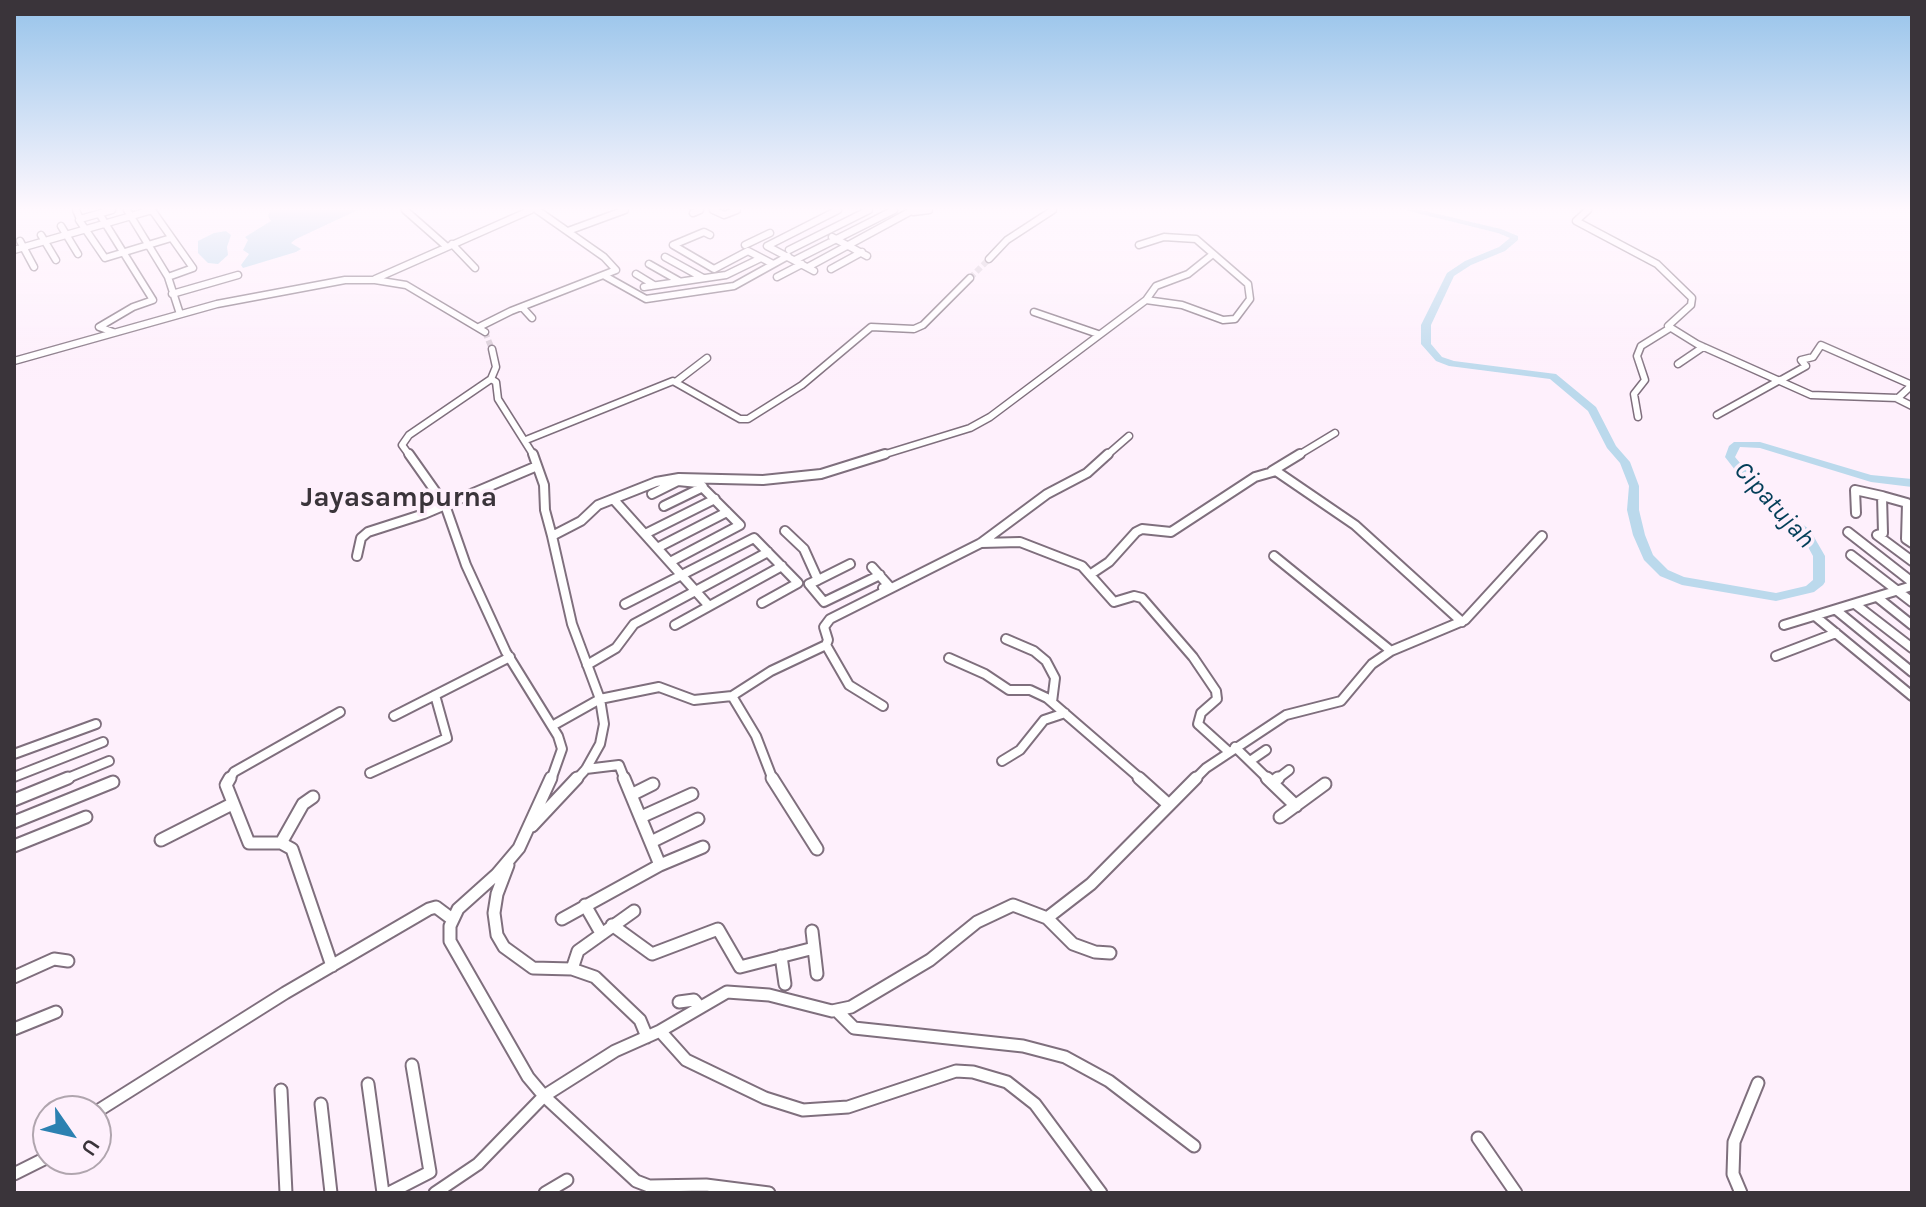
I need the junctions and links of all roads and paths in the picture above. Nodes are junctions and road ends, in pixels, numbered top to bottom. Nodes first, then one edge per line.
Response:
1 (132, 266) edge
2 (162, 266) edge
3 (192, 266) edge
4 (404, 266) edge
5 (615, 266) edge
6 (653, 266) edge
7 (682, 266) edge
8 (709, 266) edge
9 (719, 266) edge
10 (744, 266) edge
11 (768, 266) edge
12 (792, 266) edge
13 (837, 266) edge
14 (1198, 266) edge
15 (1227, 266) edge
16 (1659, 266) edge
17 (714, 269) junction
18 (831, 269) dead end
19 (636, 274) dead end
20 (238, 275) dead end
21 (608, 275) junction
22 (726, 275) junction
23 (168, 277) junction
24 (777, 277) dead end
25 (704, 278) junction
26 (970, 278) tunnel mouth
27 (375, 280) junction
28 (680, 281) junction
29 (655, 285) junction
30 (730, 286) junction
31 (644, 287) dead end
32 (172, 294) junction
33 (1146, 300) junction
34 (522, 307) junction
35 (1034, 312) dead end
36 (180, 314) junction
37 (532, 318) dead end
38 (1670, 328) junction
39 (118, 333) junction
40 (1098, 334) junction
41 (1703, 347) junction
42 (492, 349) tunnel mouth
43 (707, 358) dead end
44 (14, 361) edge
45 (1678, 364) dead end
46 (491, 379) junction
47 (1780, 380) junction
48 (677, 381) junction
49 (1912, 385) edge
50 (1895, 398) junction
51 (1912, 406) edge
52 (1717, 415) dead end
53 (1638, 417) dead end
54 (1335, 433) dead end
55 (1129, 436) dead end
56 (526, 440) junction
57 (537, 466) junction
58 (1272, 471) junction
59 (703, 487) junction
60 (652, 494) dead end
61 (1882, 496) junction
62 (715, 499) junction
63 (615, 501) dead end
64 (445, 505) junction
65 (664, 506) dead end
66 (727, 512) junction
67 (1856, 513) dead end
68 (785, 531) dead end
69 (1848, 532) dead end
70 (645, 534) junction
71 (552, 536) junction
72 (1542, 536) dead end
73 (981, 543) junction
74 (1912, 543) edge
75 (657, 548) junction
76 (768, 552) junction
77 (1851, 555) dead end
78 (357, 556) dead end
79 (1274, 556) dead end
80 (1912, 561) edge
81 (670, 562) junction
82 (850, 564) dead end
83 (782, 566) junction
84 (872, 567) dead end
85 (1091, 574) junction
86 (880, 575) junction
87 (682, 576) junction
88 (814, 582) junction
89 (798, 583) junction
90 (1912, 584) edge
91 (696, 591) junction
92 (1897, 591) junction
93 (1877, 597) junction
94 (1912, 602) edge
95 (762, 603) dead end
96 (625, 604) dead end
97 (1855, 604) junction
98 (709, 606) junction
99 (1836, 610) junction
100 (834, 613) dead end
101 (1815, 616) junction
102 (1462, 622) junction
103 (675, 625) dead end
104 (1784, 625) dead end
105 (1912, 625) edge
106 (1836, 633) junction
107 (1006, 639) dead end
108 (826, 645) junction
109 (1912, 648) edge
110 (1391, 651) junction
111 (1776, 656) dead end
112 (510, 657) junction
113 (949, 658) dead end
114 (586, 663) junction
115 (1911, 670) edge
116 (1888, 676) junction
117 (435, 695) junction
118 (732, 696) junction
119 (1912, 696) edge
120 (600, 699) junction
121 (1052, 702) junction
122 (883, 706) dead end
123 (340, 712) dead end
124 (1065, 713) junction
125 (394, 716) dead end
126 (96, 724) dead end
127 (552, 726) junction
128 (103, 742) dead end
129 (1232, 749) junction
130 (1266, 750) dead end
131 (14, 754) edge
132 (109, 761) dead end
133 (1002, 761) dead end
134 (1250, 761) junction
135 (586, 769) junction
136 (1289, 770) dead end
137 (370, 773) dead end
138 (14, 777) edge
139 (113, 782) dead end
140 (1272, 783) junction
141 (653, 784) dead end
142 (1325, 784) dead end
143 (692, 794) dead end
144 (631, 795) junction
145 (313, 797) dead end
146 (14, 800) edge
147 (232, 804) junction
148 (1169, 805) junction
149 (1296, 806) junction
150 (86, 817) dead end
151 (641, 817) junction
152 (1280, 817) dead end
153 (698, 819) dead end
154 (14, 822) edge
155 (532, 826) junction
156 (161, 840) dead end
157 (651, 842) junction
158 (281, 843) junction
159 (14, 846) edge
160 (703, 847) dead end
161 (817, 849) dead end
162 (511, 858) junction
163 (660, 865) junction
164 (585, 905) junction
165 (634, 911) dead end
166 (1047, 918) junction
167 (452, 919) junction
168 (562, 919) dead end
169 (612, 925) junction
170 (812, 931) dead end
171 (601, 933) junction
172 (814, 948) junction
173 (1110, 953) dead end
174 (781, 956) junction
175 (68, 961) dead end
176 (332, 966) junction
177 (572, 969) junction
178 (817, 974) dead end
179 (14, 977) edge
180 (785, 984) dead end
181 (679, 1002) dead end
182 (699, 1006) junction
183 (837, 1011) junction
184 (56, 1012) dead end
185 (14, 1029) edge
186 (660, 1031) junction
187 (647, 1037) junction
188 (412, 1065) dead end
189 (1758, 1083) dead end
190 (368, 1084) dead end
191 (281, 1090) dead end
192 (544, 1096) junction
193 (112, 1102) edge
194 (321, 1104) dead end
195 (1478, 1138) dead end
196 (1194, 1146) dead end
197 (32, 1165) edge
198 (14, 1174) edge
199 (567, 1180) dead end
200 (642, 1189) edge
201 (327, 1191) edge
202 (286, 1193) edge
203 (383, 1193) edge
204 (389, 1193) edge
205 (435, 1193) edge
206 (545, 1193) edge
207 (769, 1193) edge
208 (1101, 1193) edge
209 (1516, 1193) edge
210 (1741, 1193) edge

1 - 39 street
2 - 23 street
3 - 23 street
4 - 27 street
5 - 21 street
6 - 28 street
7 - 25 street
8 - 17 street
9 - 17 street
10 - 22 street
11 - 30 street
12 - 24 street
13 - 18 street
14 - 33 street
15 - 33 street
16 - 38 street
17 - 22 street
19 - 29 street
20 - 32 street
21 - 30 street
21 - 34 street
22 - 25 street
22 - 30 street
23 - 32 street
25 - 28 street
26 - 48 street
27 - 34 street
27 - 36 street
28 - 29 street
29 - 31 street
32 - 36 street
33 - 40 street
34 - 37 street
35 - 40 street
36 - 39 street
38 - 41 street
38 - 53 street
39 - 44 street
40 - 71 street
41 - 45 street
41 - 47 street
42 - 46 street
43 - 48 street
46 - 56 street
46 - 64 street
47 - 49 street
47 - 50 street
47 - 52 street
48 - 56 street
49 - 50 street
50 - 51 street
54 - 58 street
55 - 73 street
56 - 57 street
57 - 64 street
57 - 71 street
58 - 85 street
58 - 102 street
59 - 60 street
59 - 62 street
59 - 65 street
61 - 67 street
61 - 74 street
61 - 80 street
62 - 66 street
62 - 70 street
63 - 70 street
64 - 78 street
64 - 112 street
66 - 75 street
66 - 81 street
68 - 88 street
69 - 90 street
70 - 75 street
71 - 114 street
72 - 102 street
73 - 85 street
73 - 108 street
75 - 81 street
76 - 83 street
76 - 87 street
76 - 91 street
77 - 92 street
79 - 110 street
81 - 87 street
82 - 88 street
83 - 89 street
83 - 98 street
84 - 86 street
85 - 129 street
86 - 88 street
86 - 100 street
87 - 91 street
87 - 96 street
88 - 89 street
89 - 95 street
90 - 92 street
91 - 98 street
91 - 114 street
92 - 93 street
92 - 94 street
93 - 97 street
93 - 105 street
97 - 99 street
97 - 109 street
98 - 103 street
99 - 101 street
99 - 115 street
101 - 104 street
101 - 106 street
102 - 110 street
106 - 111 street
106 - 116 street
107 - 121 street
108 - 118 street
108 - 122 street
110 - 129 street
112 - 117 street
112 - 127 street
113 - 121 street
114 - 120 street
115 - 116 street
116 - 119 street
117 - 125 street
117 - 137 street
118 - 120 street
118 - 161 street
120 - 127 street
120 - 135 street
121 - 124 street
123 - 147 street
124 - 133 street
124 - 148 street
126 - 131 street
127 - 155 street
128 - 138 street
129 - 134 street
129 - 148 street
130 - 134 street
132 - 146 street
134 - 140 street
135 - 144 street
135 - 155 street
136 - 140 street
139 - 154 street
140 - 149 street
141 - 144 street
142 - 149 street
143 - 151 street
144 - 151 street
145 - 158 street
147 - 156 street
147 - 158 street
148 - 166 street
149 - 152 street
150 - 159 street
151 - 157 street
153 - 157 street
155 - 162 street
157 - 163 street
158 - 176 street
160 - 163 street
162 - 167 street
162 - 177 street
163 - 164 street
164 - 168 street
164 - 171 street
165 - 169 street
166 - 173 street
166 - 183 street
167 - 176 street
167 - 192 street
169 - 171 street
169 - 174 street
170 - 172 street
171 - 177 street
172 - 174 street
172 - 178 street
174 - 180 street
175 - 179 street
176 - 193 street
177 - 187 street
181 - 182 street
182 - 183 street
182 - 186 street
183 - 196 street
184 - 185 street
186 - 187 street
186 - 208 street
187 - 192 street
188 - 204 street
189 - 210 street
190 - 203 street
191 - 202 street
192 - 200 street
192 - 205 street
194 - 201 street
195 - 209 street
197 - 198 street
199 - 206 street
200 - 207 street

